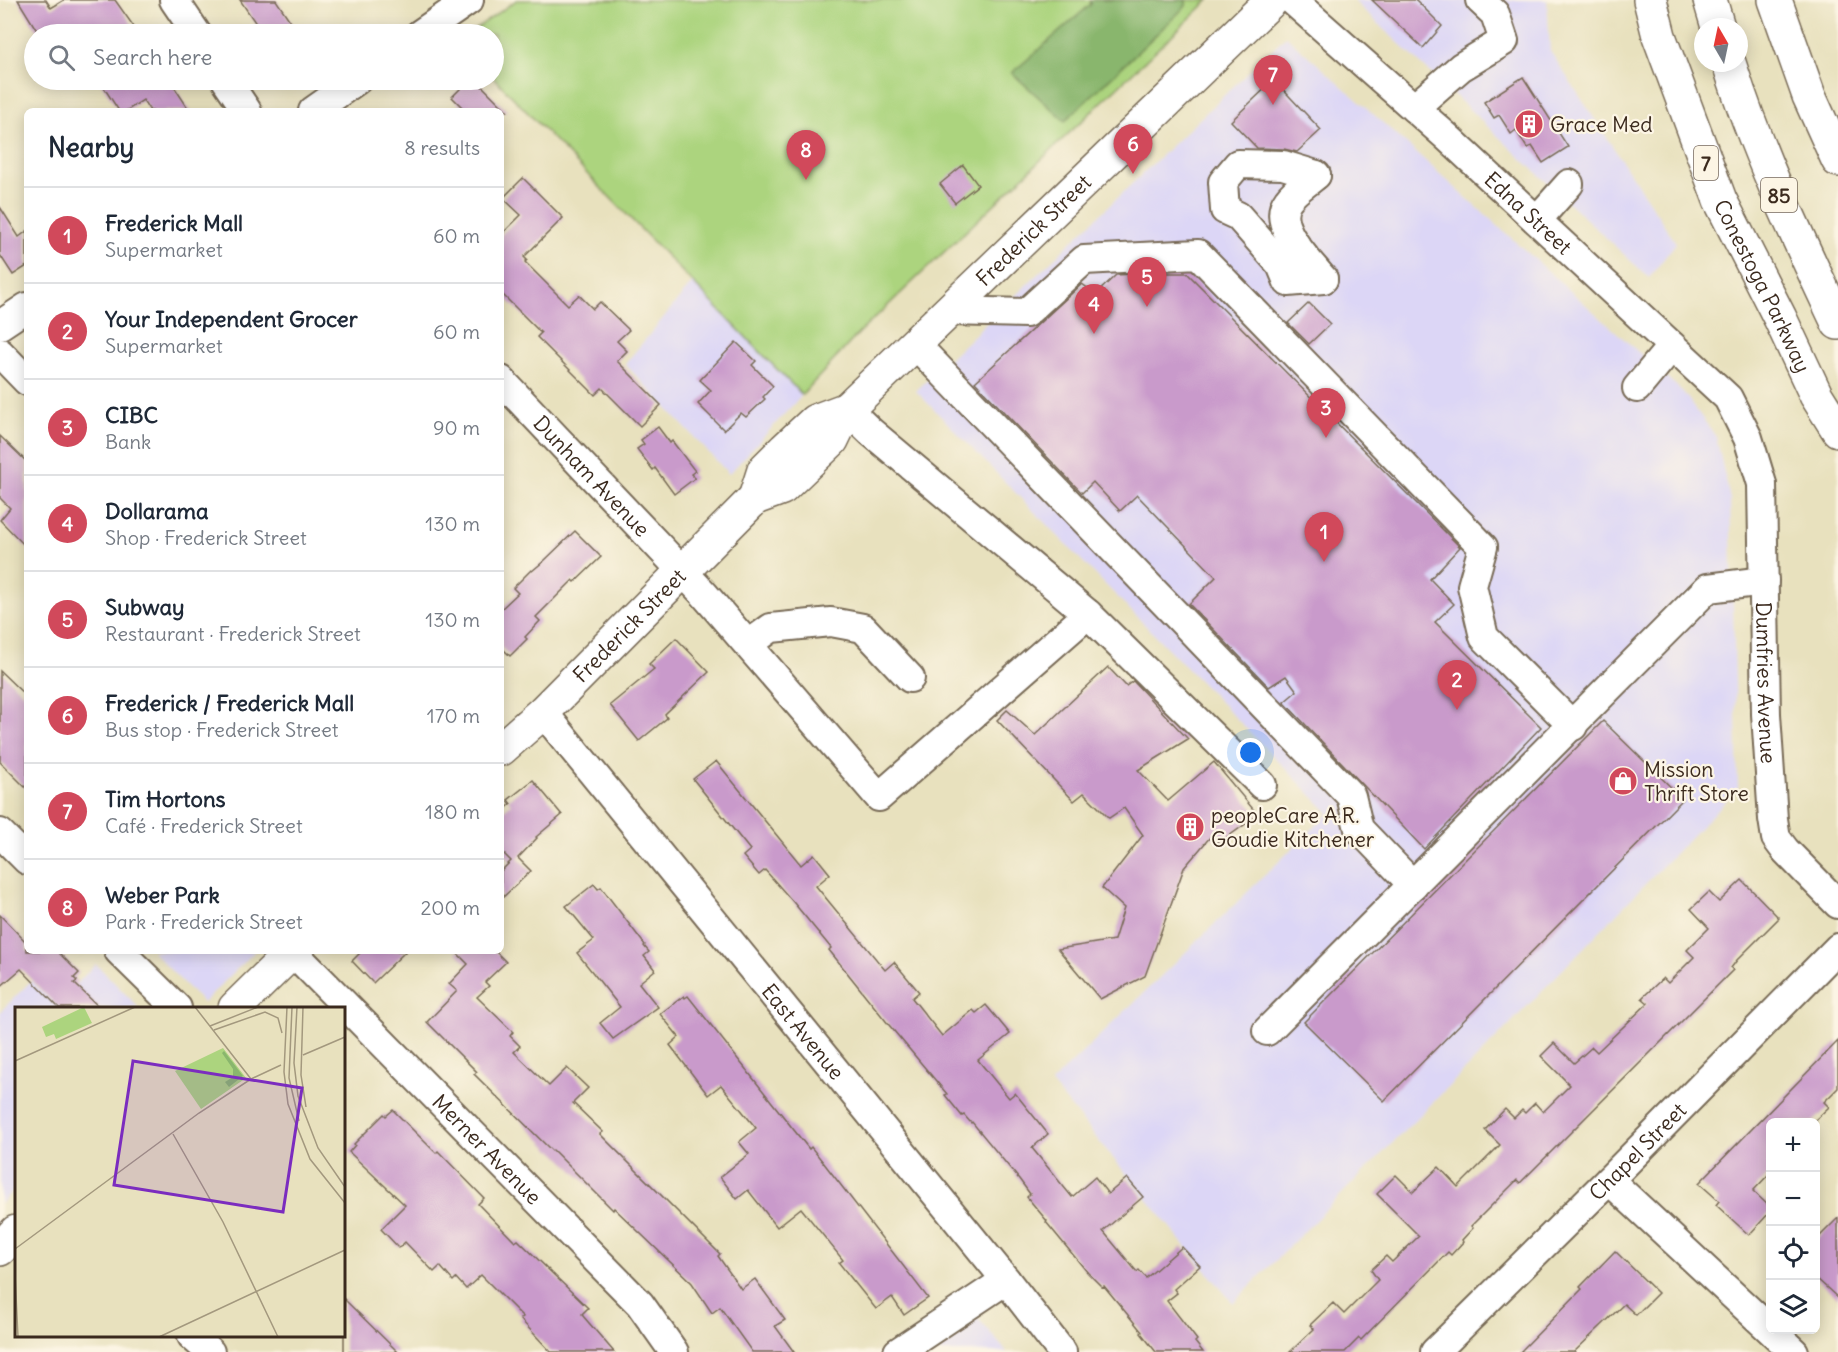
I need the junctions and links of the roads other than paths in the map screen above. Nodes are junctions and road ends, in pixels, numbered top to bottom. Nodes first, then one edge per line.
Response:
1 (174, 0) edge
2 (469, 0) edge
3 (1272, 0) edge
4 (1292, 0) edge
5 (1480, 0) edge
6 (1650, 0) edge
7 (1710, 0) edge
8 (1775, 0) edge
9 (1715, 18) edge
10 (190, 24) edge
11 (434, 24) edge
12 (1732, 72) edge
13 (233, 90) edge
14 (342, 90) edge
15 (245, 108) edge
16 (316, 108) edge
17 (1414, 108) junction
18 (1838, 160) edge
19 (1569, 184) dead end
20 (1536, 220) junction
21 (1288, 282) joint
22 (24, 309) edge
23 (950, 312) junction
24 (1838, 323) edge
25 (0, 325) edge
26 (916, 345) junction
27 (1672, 346) junction
28 (0, 353) edge
29 (24, 378) edge
30 (504, 383) edge
31 (1637, 388) dead end
32 (847, 409) junction
33 (1838, 430) edge
34 (1748, 438) joint
35 (684, 571) junction
36 (1764, 581) junction
37 (1088, 614) junction
38 (749, 644) junction
39 (910, 678) dead end
40 (543, 712) junction
41 (1573, 726) junction
42 (504, 746) edge
43 (1262, 786) dead end
44 (0, 833) edge
45 (24, 857) edge
46 (1413, 885) junction
47 (1838, 904) edge
48 (1838, 948) edge
49 (122, 954) edge
50 (289, 954) edge
51 (295, 954) edge
52 (176, 1007) edge
53 (236, 1007) edge
54 (1267, 1031) dead end
55 (1609, 1180) junction
56 (15, 1233) edge
57 (0, 1249) edge
58 (1006, 1280) junction
59 (194, 1337) edge
60 (210, 1352) edge
61 (674, 1352) edge
62 (898, 1352) edge
63 (1062, 1352) edge
64 (1435, 1352) edge
65 (1794, 1352) edge

1 - 10 street
2 - 11 street
3 - 23 main road, Frederick Street
4 - 17 street, Edna Street
5 - 17 street
6 - 33 main road, Conestoga Parkway / 7
7 - 9 main road
8 - 18 main road
12 - 24 main road, 85
13 - 15 street
14 - 16 street
17 - 20 street, Edna Street
19 - 20 street
20 - 27 street, Edna Street
21 - 21 street
22 - 25 street
23 - 26 main road, Frederick Street
23 - 41 street
26 - 32 main road, Frederick Street
26 - 46 street
27 - 31 street
27 - 34 street, Edna Street
28 - 29 street
30 - 35 street, Dunham Avenue
32 - 35 main road, Frederick Street
32 - 37 street
34 - 36 street, Dumfries Avenue
35 - 38 street, Dunham Avenue
35 - 40 main road, Frederick Street
36 - 41 street
36 - 47 street, Dumfries Avenue
37 - 38 street, Dunham Avenue
37 - 43 street
38 - 39 street
40 - 42 main road, Frederick Street
40 - 58 street, East Avenue
41 - 46 street
44 - 45 street
46 - 54 street
48 - 55 street, Chapel Street
49 - 52 street
50 - 53 main road
51 - 61 street, Merner Avenue
55 - 64 street, Chapel Street
55 - 65 street
56 - 57 main road
58 - 62 street
58 - 63 street, East Avenue
59 - 60 street

